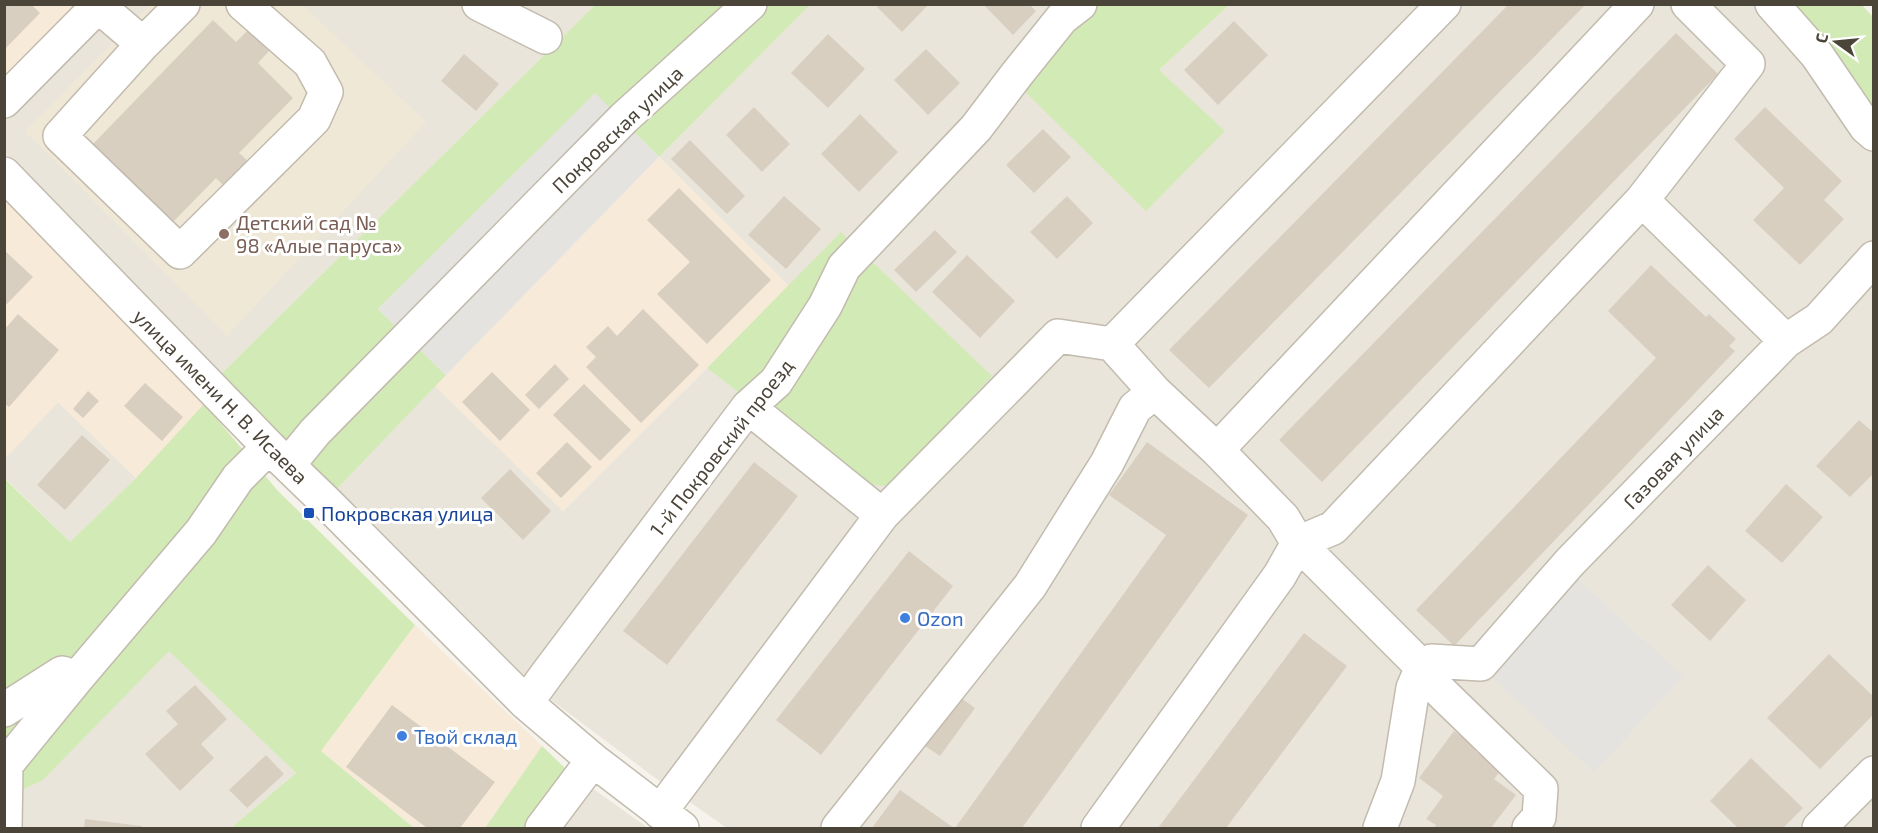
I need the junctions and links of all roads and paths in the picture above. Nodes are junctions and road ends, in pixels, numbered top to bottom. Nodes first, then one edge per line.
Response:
1 (183, 4) edge
2 (243, 4) edge
3 (479, 4) edge
4 (750, 4) edge
5 (1080, 4) edge
6 (1444, 4) edge
7 (1637, 4) edge
8 (1688, 4) edge
9 (1772, 4) edge
10 (98, 5) edge
11 (545, 38) dead end
12 (143, 44) junction
13 (4, 101) edge
14 (1874, 135) edge
15 (4, 174) edge
16 (1642, 200) junction
17 (1874, 258) edge
18 (1786, 341) junction
19 (1112, 344) junction
20 (1155, 392) junction
21 (748, 407) junction
22 (1217, 450) junction
23 (278, 456) junction
24 (882, 515) junction
25 (1298, 543) junction
26 (1422, 667) junction
27 (77, 678) junction
28 (526, 703) junction
29 (4, 710) edge
30 (593, 760) junction
31 (1874, 773) edge
32 (671, 820) edge
33 (5, 828) edge
34 (542, 828) edge
35 (838, 828) edge
36 (1098, 828) edge
37 (1380, 828) edge
38 (1530, 828) edge
39 (1819, 828) edge

1 - 12 street
2 - 12 street
3 - 11 street
4 - 23 street, Покровская улица
5 - 21 street, 1-й Покровский проезд
6 - 19 street
7 - 22 street
8 - 16 street
9 - 14 street
10 - 12 street
10 - 13 street
15 - 23 street, улица имени Н. В. Исаева
16 - 18 street
16 - 25 street
17 - 18 street, Газовая улица
18 - 26 street, Газовая улица
19 - 20 street
19 - 24 street
20 - 22 street
20 - 35 street
21 - 24 street
21 - 28 street, 1-й Покровский проезд
22 - 25 street
23 - 27 street, Покровская улица
23 - 28 street, улица имени Н. В. Исаева
24 - 32 street
25 - 26 street
25 - 36 street
26 - 37 street
26 - 38 street
27 - 29 street
27 - 33 street, Покровская улица
28 - 30 street, улица имени Н. В. Исаева
30 - 32 street, улица имени Н. В. Исаева
30 - 34 street
31 - 39 street

